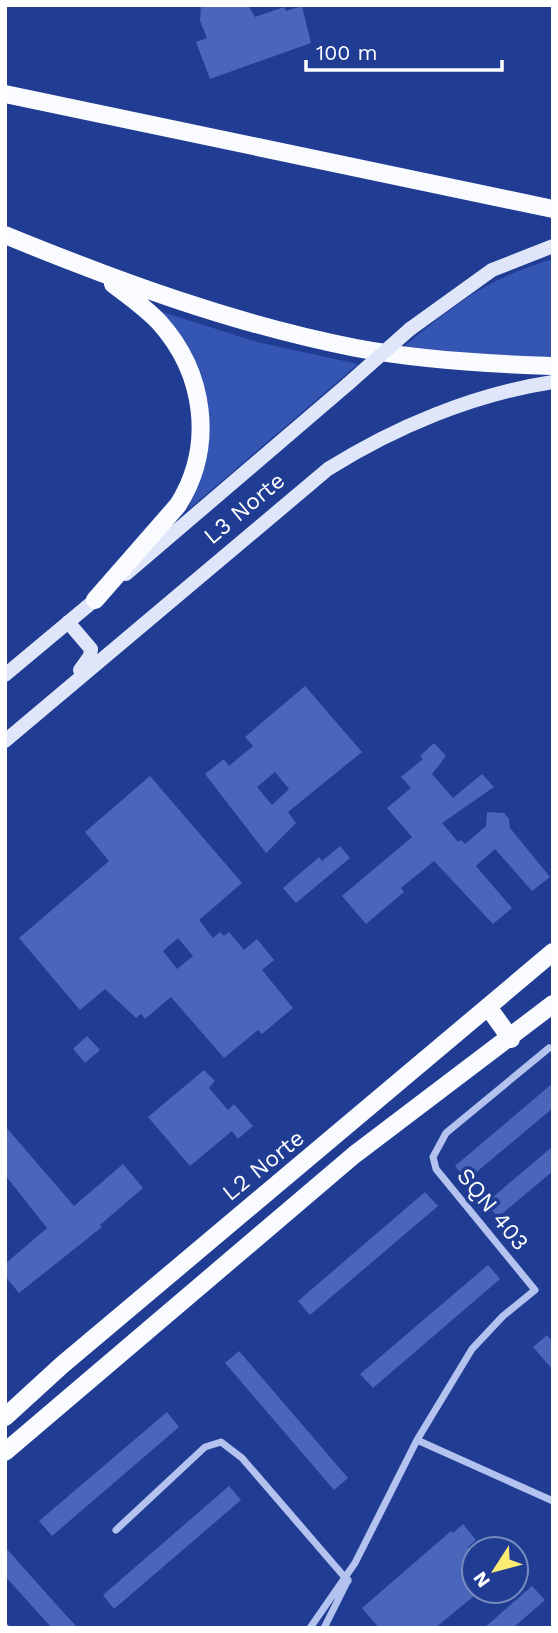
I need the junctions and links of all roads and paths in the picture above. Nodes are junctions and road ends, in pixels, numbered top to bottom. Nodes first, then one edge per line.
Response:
1 (5, 94) edge
2 (553, 209) edge
3 (5, 235) edge
4 (553, 246) edge
5 (100, 274) junction
6 (553, 366) edge
7 (553, 382) edge
8 (95, 600) junction
9 (68, 622) junction
10 (5, 675) edge
11 (69, 686) junction
12 (5, 741) edge
13 (553, 951) edge
14 (553, 1004) edge
15 (488, 1007) junction
16 (511, 1039) junction
17 (550, 1048) dead end
18 (5, 1417) edge
19 (417, 1440) junction
20 (5, 1452) edge
21 (553, 1501) edge
22 (116, 1530) dead end
23 (346, 1580) junction
24 (310, 1628) edge
25 (324, 1628) edge

1 - 2 main road
3 - 5 main road
4 - 8 main road, L3 Norte, bridge
5 - 6 main road
5 - 8 main road
7 - 11 main road, L3 Norte
8 - 9 main road, L3 Norte
9 - 10 main road, L3 Norte
9 - 11 main road
11 - 12 main road, L3 Norte
13 - 15 main road, L2 Norte
14 - 16 main road
15 - 16 main road
15 - 18 main road, L2 Norte
16 - 20 main road
17 - 19 street, SQN 403
19 - 21 street
19 - 23 street, SQN 403
22 - 23 street
23 - 24 street, SQN 403
23 - 25 street, SQN 403

